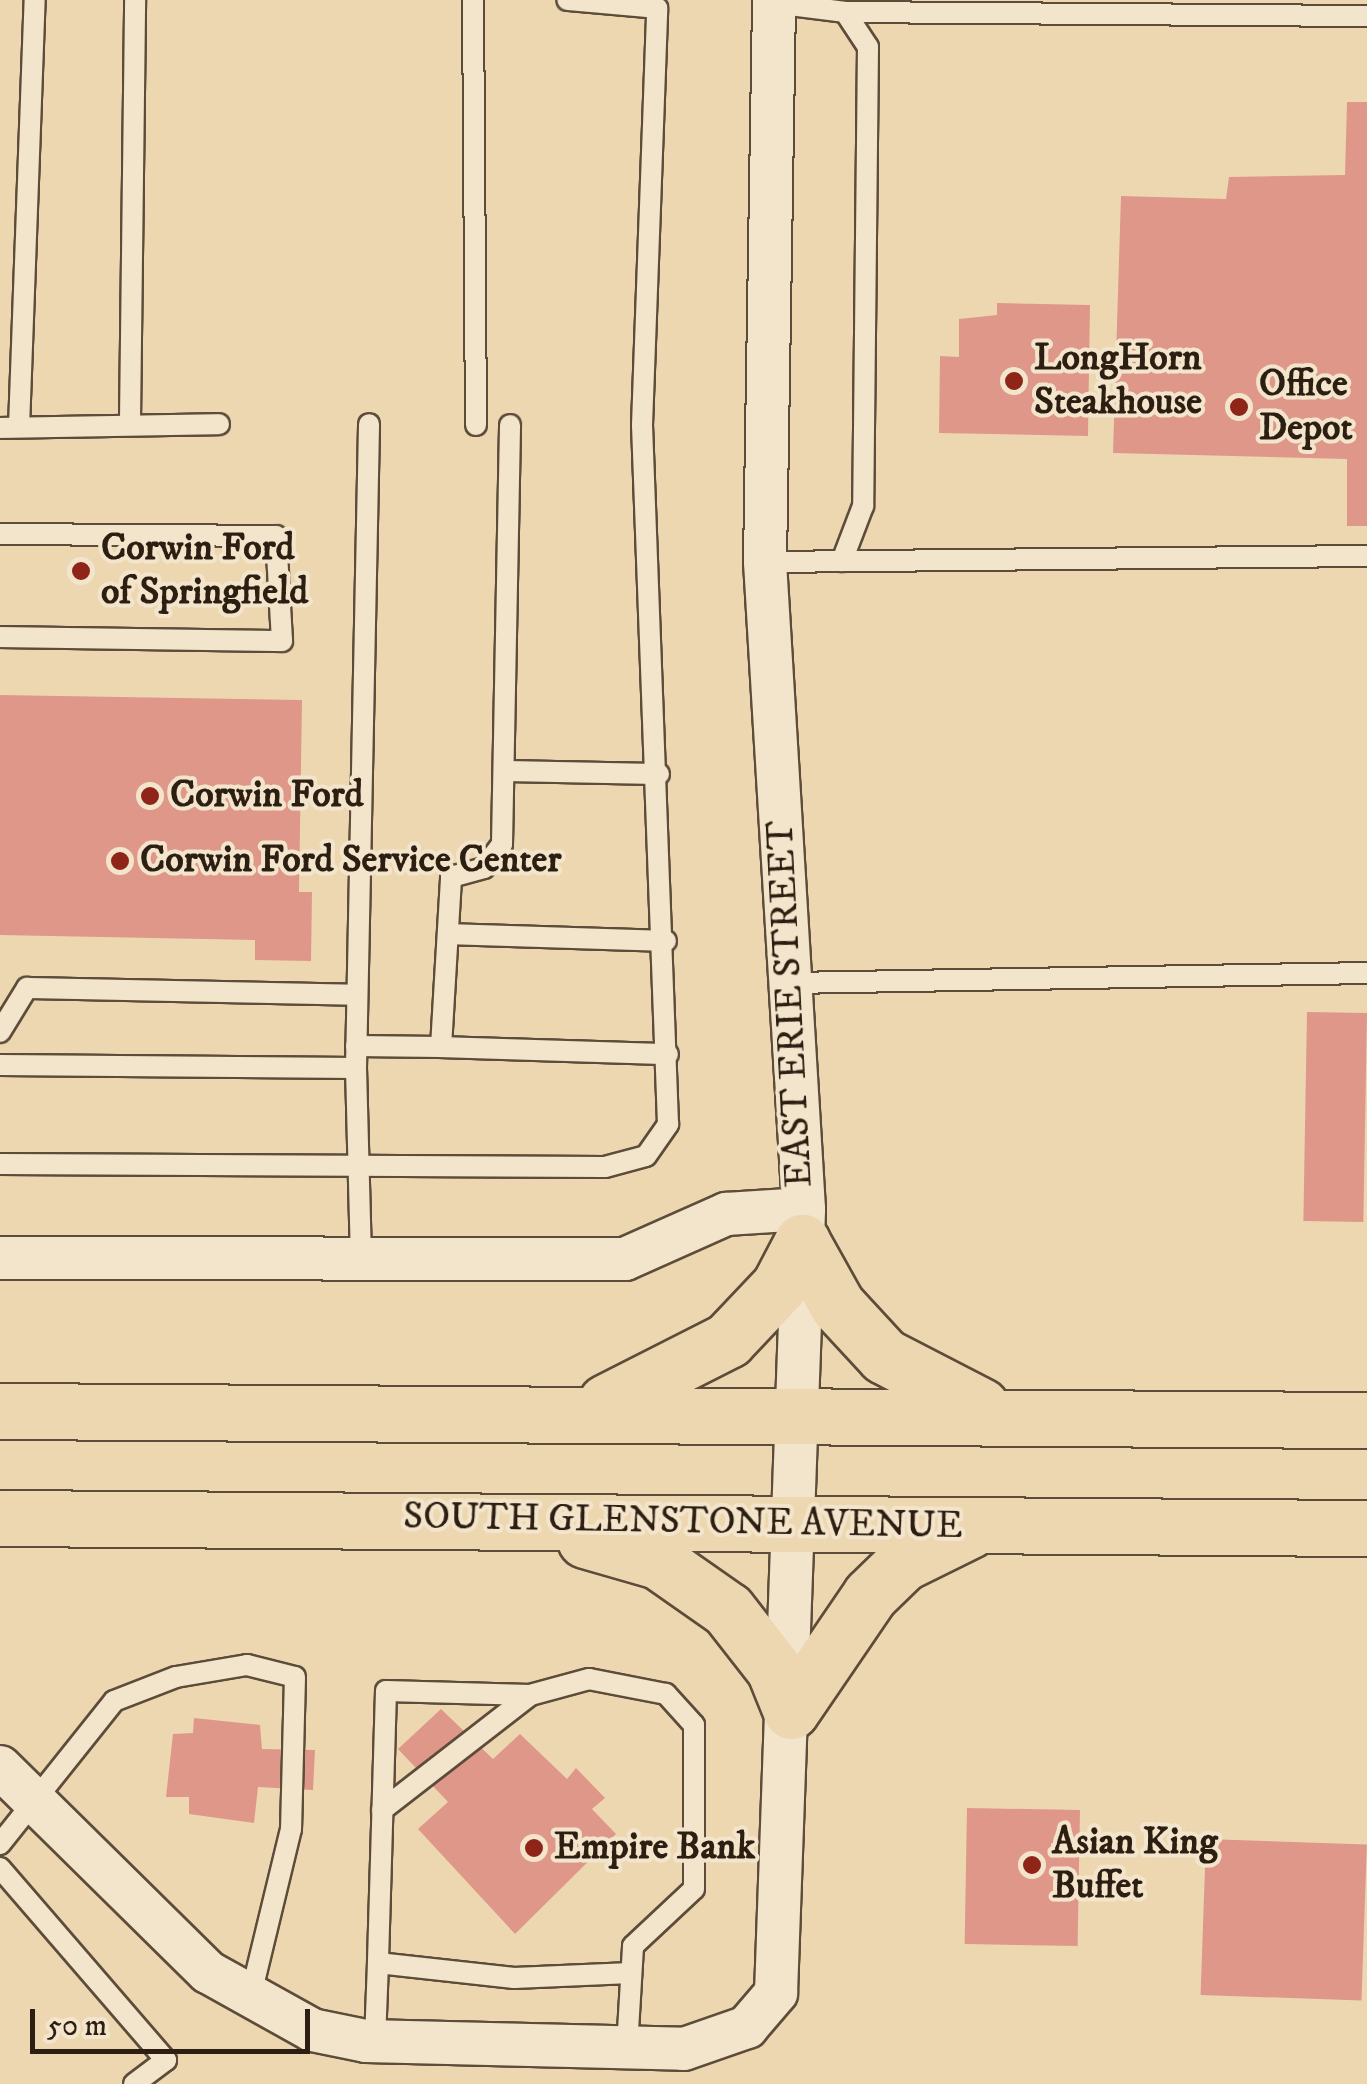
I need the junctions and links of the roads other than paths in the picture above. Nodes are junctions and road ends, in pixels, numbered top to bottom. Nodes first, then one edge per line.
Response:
1 (35, 0) edge
2 (135, 0) edge
3 (473, 0) edge
4 (567, 0) edge
5 (774, 2) edge
6 (845, 12) junction
7 (1367, 16) edge
8 (130, 420) junction
9 (219, 424) dead end
10 (369, 424) dead end
11 (476, 424) dead end
12 (510, 424) dead end
13 (10, 427) edge
14 (0, 534) edge
15 (1367, 556) edge
16 (842, 561) junction
17 (765, 562) junction
18 (0, 637) edge
19 (504, 771) junction
20 (659, 774) junction
21 (448, 934) junction
22 (666, 940) junction
23 (1367, 973) edge
24 (790, 983) junction
25 (357, 995) junction
26 (0, 1032) edge
27 (356, 1046) junction
28 (441, 1047) junction
29 (668, 1054) junction
30 (0, 1065) edge
31 (356, 1068) junction
32 (0, 1164) edge
33 (359, 1166) junction
34 (803, 1226) junction
35 (0, 1258) edge
36 (362, 1258) junction
37 (0, 1411) edge
38 (580, 1412) junction
39 (798, 1414) junction
40 (1007, 1416) junction
41 (1367, 1420) edge
42 (0, 1518) edge
43 (478, 1520) junction
44 (796, 1524) junction
45 (982, 1525) junction
46 (1367, 1528) edge
47 (530, 1694) junction
48 (791, 1711) junction
49 (0, 1767) edge
50 (37, 1796) junction
51 (382, 1810) junction
52 (0, 1844) edge
53 (0, 1868) edge
54 (8, 1891) edge
55 (378, 1962) junction
56 (632, 1972) junction
57 (249, 2002) junction
58 (375, 2041) junction
59 (627, 2048) junction
60 (134, 2084) edge

1 - 13 lane
2 - 8 lane
3 - 11 lane
4 - 20 lane
5 - 6 lane
5 - 17 street, EAST ERIE STREET
6 - 7 lane
6 - 16 lane
8 - 9 lane
8 - 13 lane
10 - 25 lane
12 - 19 lane
14 - 18 lane
15 - 16 lane
16 - 17 lane
17 - 24 street, EAST ERIE STREET
19 - 20 lane
19 - 21 lane
20 - 22 lane
21 - 22 lane
21 - 28 lane
22 - 29 lane
23 - 24 lane
24 - 34 street, EAST ERIE STREET
25 - 26 lane
25 - 27 lane
27 - 28 lane
27 - 31 lane
28 - 29 lane
29 - 33 lane
30 - 31 lane
31 - 33 lane
32 - 33 lane
33 - 36 lane
34 - 36 street
34 - 38 main road
34 - 39 street, EAST ERIE STREET
34 - 40 main road
35 - 36 street
37 - 38 main road
38 - 39 main road
39 - 40 main road
39 - 44 street, EAST ERIE STREET
40 - 41 main road
42 - 43 main road, SOUTH GLENSTONE AVENUE
43 - 44 main road, SOUTH GLENSTONE AVENUE
43 - 48 main road
44 - 45 main road, SOUTH GLENSTONE AVENUE
44 - 48 street, EAST ERIE STREET
45 - 46 main road, SOUTH GLENSTONE AVENUE
45 - 48 main road
47 - 51 lane
47 - 51 lane
47 - 56 lane
48 - 59 street, EAST ERIE STREET
49 - 50 street
50 - 52 lane
50 - 57 street
50 - 57 lane
51 - 55 lane
53 - 54 lane
54 - 60 lane
55 - 56 lane
55 - 58 lane
56 - 59 lane
57 - 58 street
58 - 59 street

